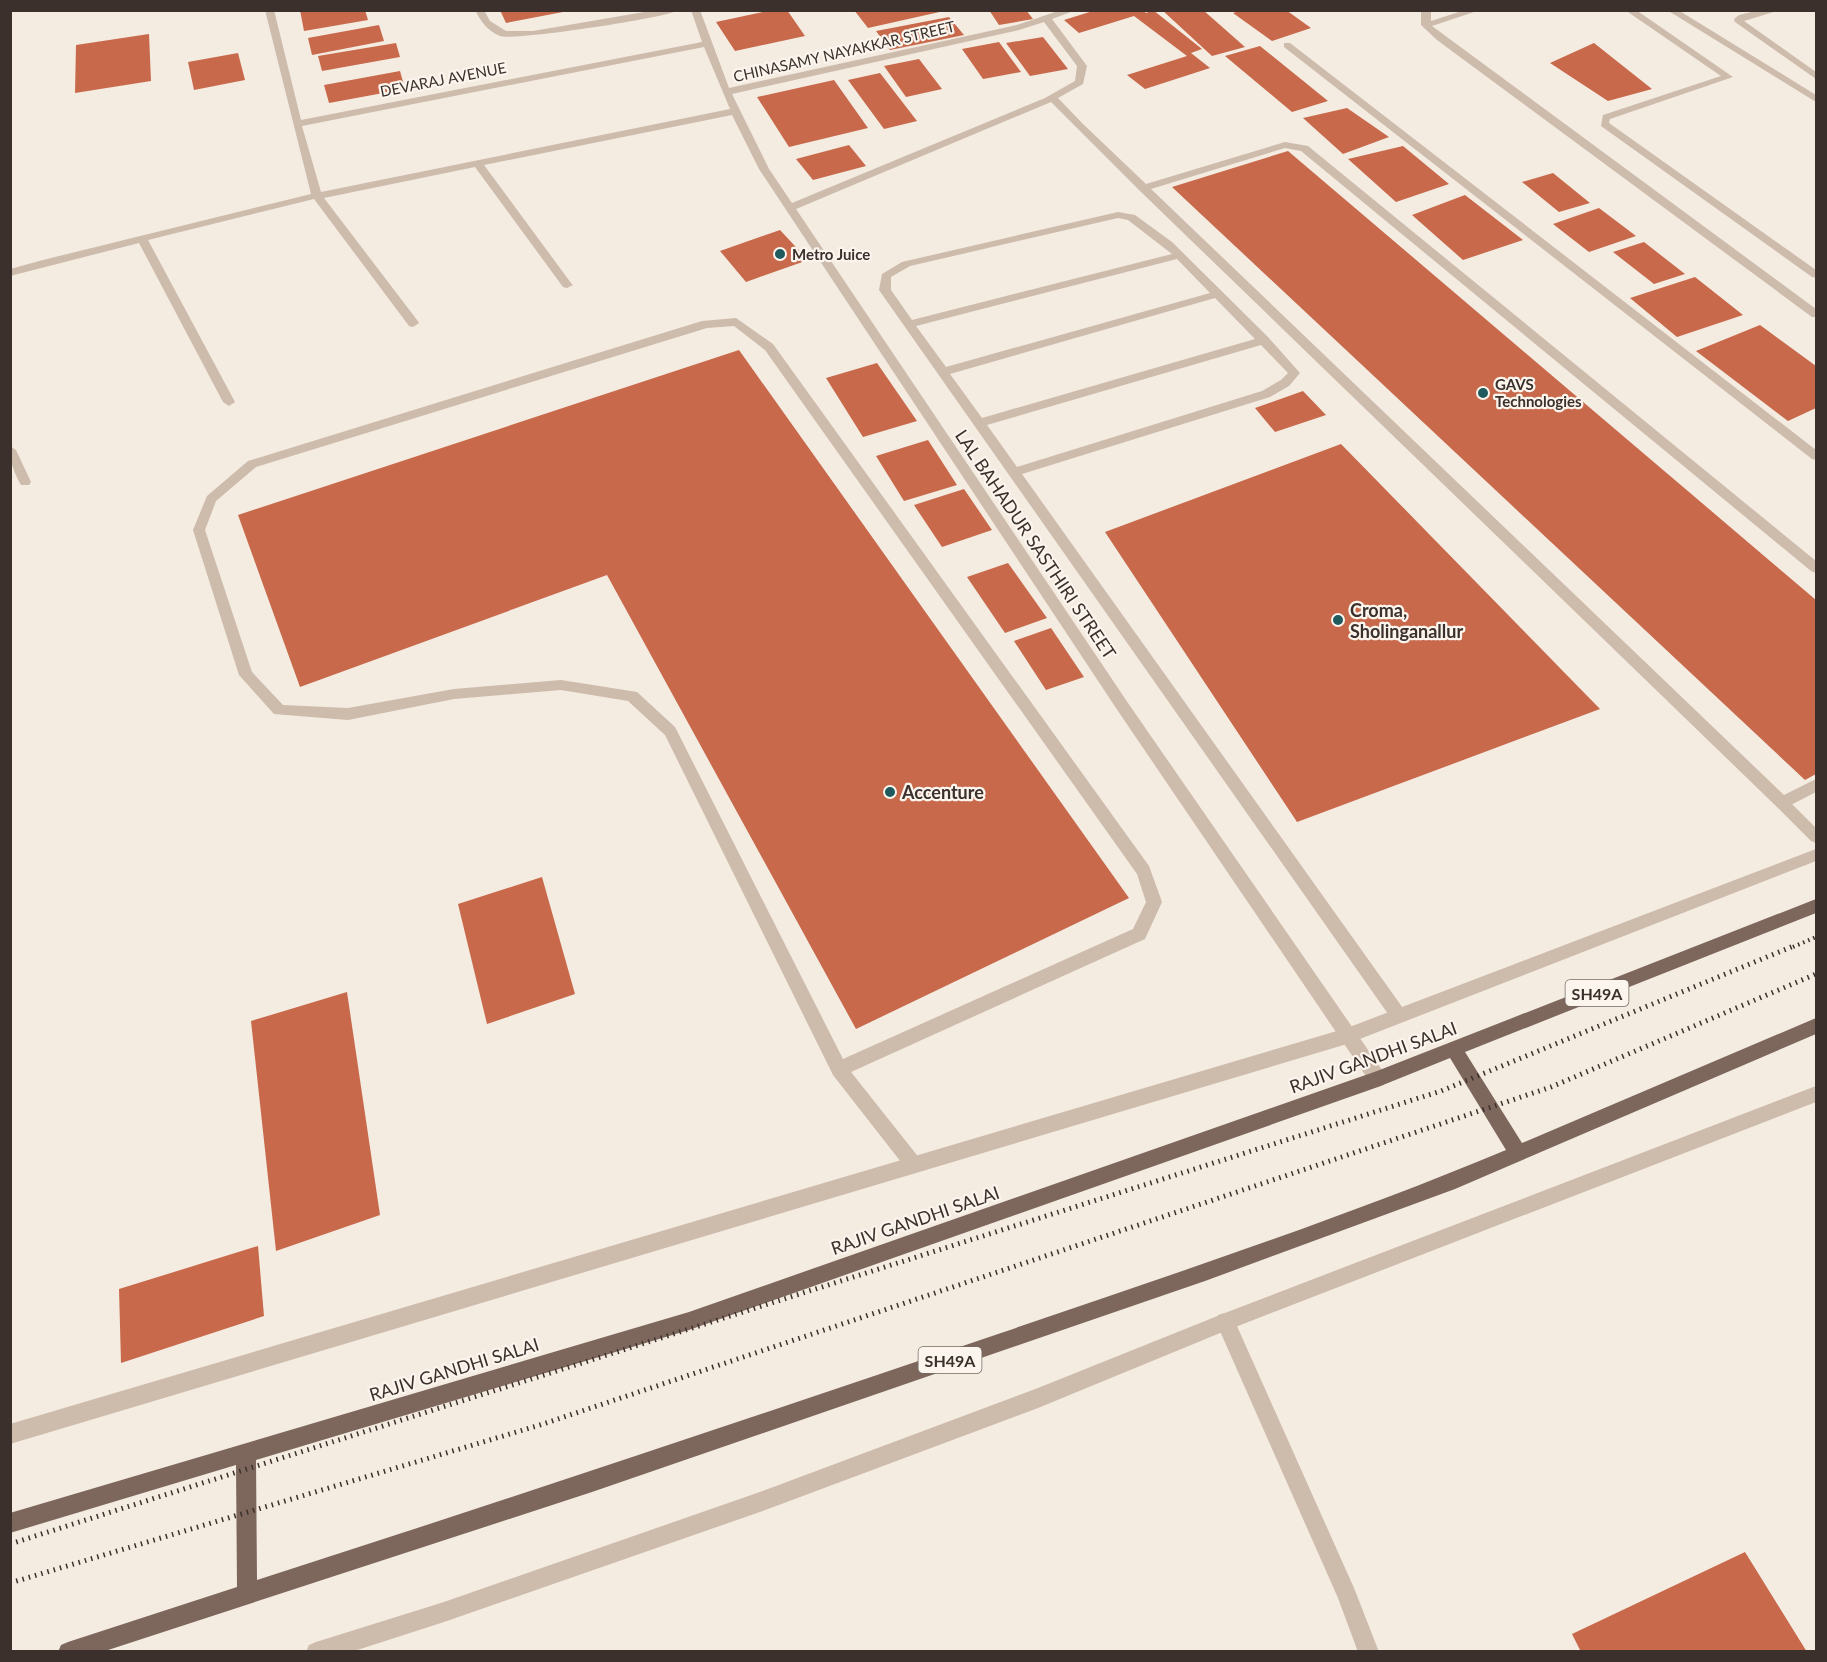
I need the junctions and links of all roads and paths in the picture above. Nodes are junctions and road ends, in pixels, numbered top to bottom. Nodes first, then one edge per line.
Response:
1 (269, 10) edge
2 (478, 10) edge
3 (675, 10) edge
4 (695, 10) edge
5 (1072, 10) edge
6 (1426, 10) edge
7 (1476, 10) edge
8 (1629, 10) edge
9 (1671, 10) edge
10 (1776, 10) edge
11 (1047, 20) junction
12 (1426, 25) junction
13 (709, 43) junction
14 (1287, 45) dead end
15 (1816, 76) edge
16 (726, 92) junction
17 (1053, 98) junction
18 (1816, 99) edge
19 (735, 111) junction
20 (297, 124) junction
21 (477, 163) junction
22 (1143, 188) junction
23 (317, 196) junction
24 (790, 207) junction
25 (142, 239) junction
26 (1178, 256) junction
27 (10, 273) edge
28 (1816, 275) edge
29 (567, 285) dead end
30 (1218, 294) junction
31 (1816, 300) edge
32 (1803, 304) junction
33 (1816, 314) edge
34 (413, 323) dead end
35 (910, 324) junction
36 (1264, 340) junction
37 (943, 372) junction
38 (229, 402) dead end
39 (979, 423) junction
40 (10, 450) edge
41 (1816, 456) edge
42 (1014, 472) junction
43 (25, 482) dead end
44 (1816, 568) edge
45 (1816, 785) edge
46 (1782, 803) junction
47 (1816, 837) edge
48 (1816, 855) edge
49 (1816, 906) edge
50 (1399, 1016) junction
51 (1816, 1026) edge
52 (1347, 1036) junction
53 (1454, 1049) junction
54 (839, 1069) junction
55 (1378, 1079) junction
56 (1816, 1094) edge
57 (1518, 1153) junction
58 (914, 1165) junction
59 (1225, 1322) junction
60 (10, 1434) edge
61 (246, 1452) junction
62 (10, 1522) edge
63 (247, 1594) junction
64 (68, 1652) edge
65 (316, 1652) edge
66 (1369, 1652) edge

1 - 20 street
2 - 3 street
4 - 13 street, LAL BAHADUR SASTHIRI STREET
5 - 11 street, CHINASAMY NAYAKKAR STREET
6 - 12 street
7 - 12 street
8 - 28 street
9 - 18 street
10 - 15 street
11 - 16 street, CHINASAMY NAYAKKAR STREET
11 - 17 street
12 - 32 street
13 - 16 street, LAL BAHADUR SASTHIRI STREET
13 - 20 street, DEVARAJ AVENUE
14 - 41 street
16 - 19 street, LAL BAHADUR SASTHIRI STREET
17 - 22 street
17 - 24 street
19 - 21 street
19 - 24 street, LAL BAHADUR SASTHIRI STREET
20 - 23 street
21 - 23 street
21 - 29 street
22 - 44 street
22 - 46 street
23 - 25 street
23 - 34 street
24 - 52 street, LAL BAHADUR SASTHIRI STREET
25 - 27 street
25 - 38 street
26 - 30 street
26 - 35 street
26 - 35 street
30 - 36 street
30 - 37 street
31 - 32 street
32 - 33 street
35 - 37 street
36 - 39 street
36 - 42 street
37 - 39 street
39 - 42 street
40 - 43 street
42 - 50 street
45 - 46 street
46 - 47 street
48 - 50 street
49 - 53 main road, RAJIV GANDHI SALAI / SH49A
50 - 52 street
51 - 57 main road, SH49A
52 - 55 street, LAL BAHADUR SASTHIRI STREET
52 - 58 street
53 - 55 main road, RAJIV GANDHI SALAI / SH49A
53 - 57 main road
54 - 54 street
54 - 58 street
55 - 61 main road, RAJIV GANDHI SALAI / SH49A
56 - 59 street
57 - 63 main road, SH49A
58 - 60 street
59 - 65 street
59 - 66 street
61 - 62 main road, RAJIV GANDHI SALAI / SH49A
61 - 63 main road
63 - 64 main road, SH49A

